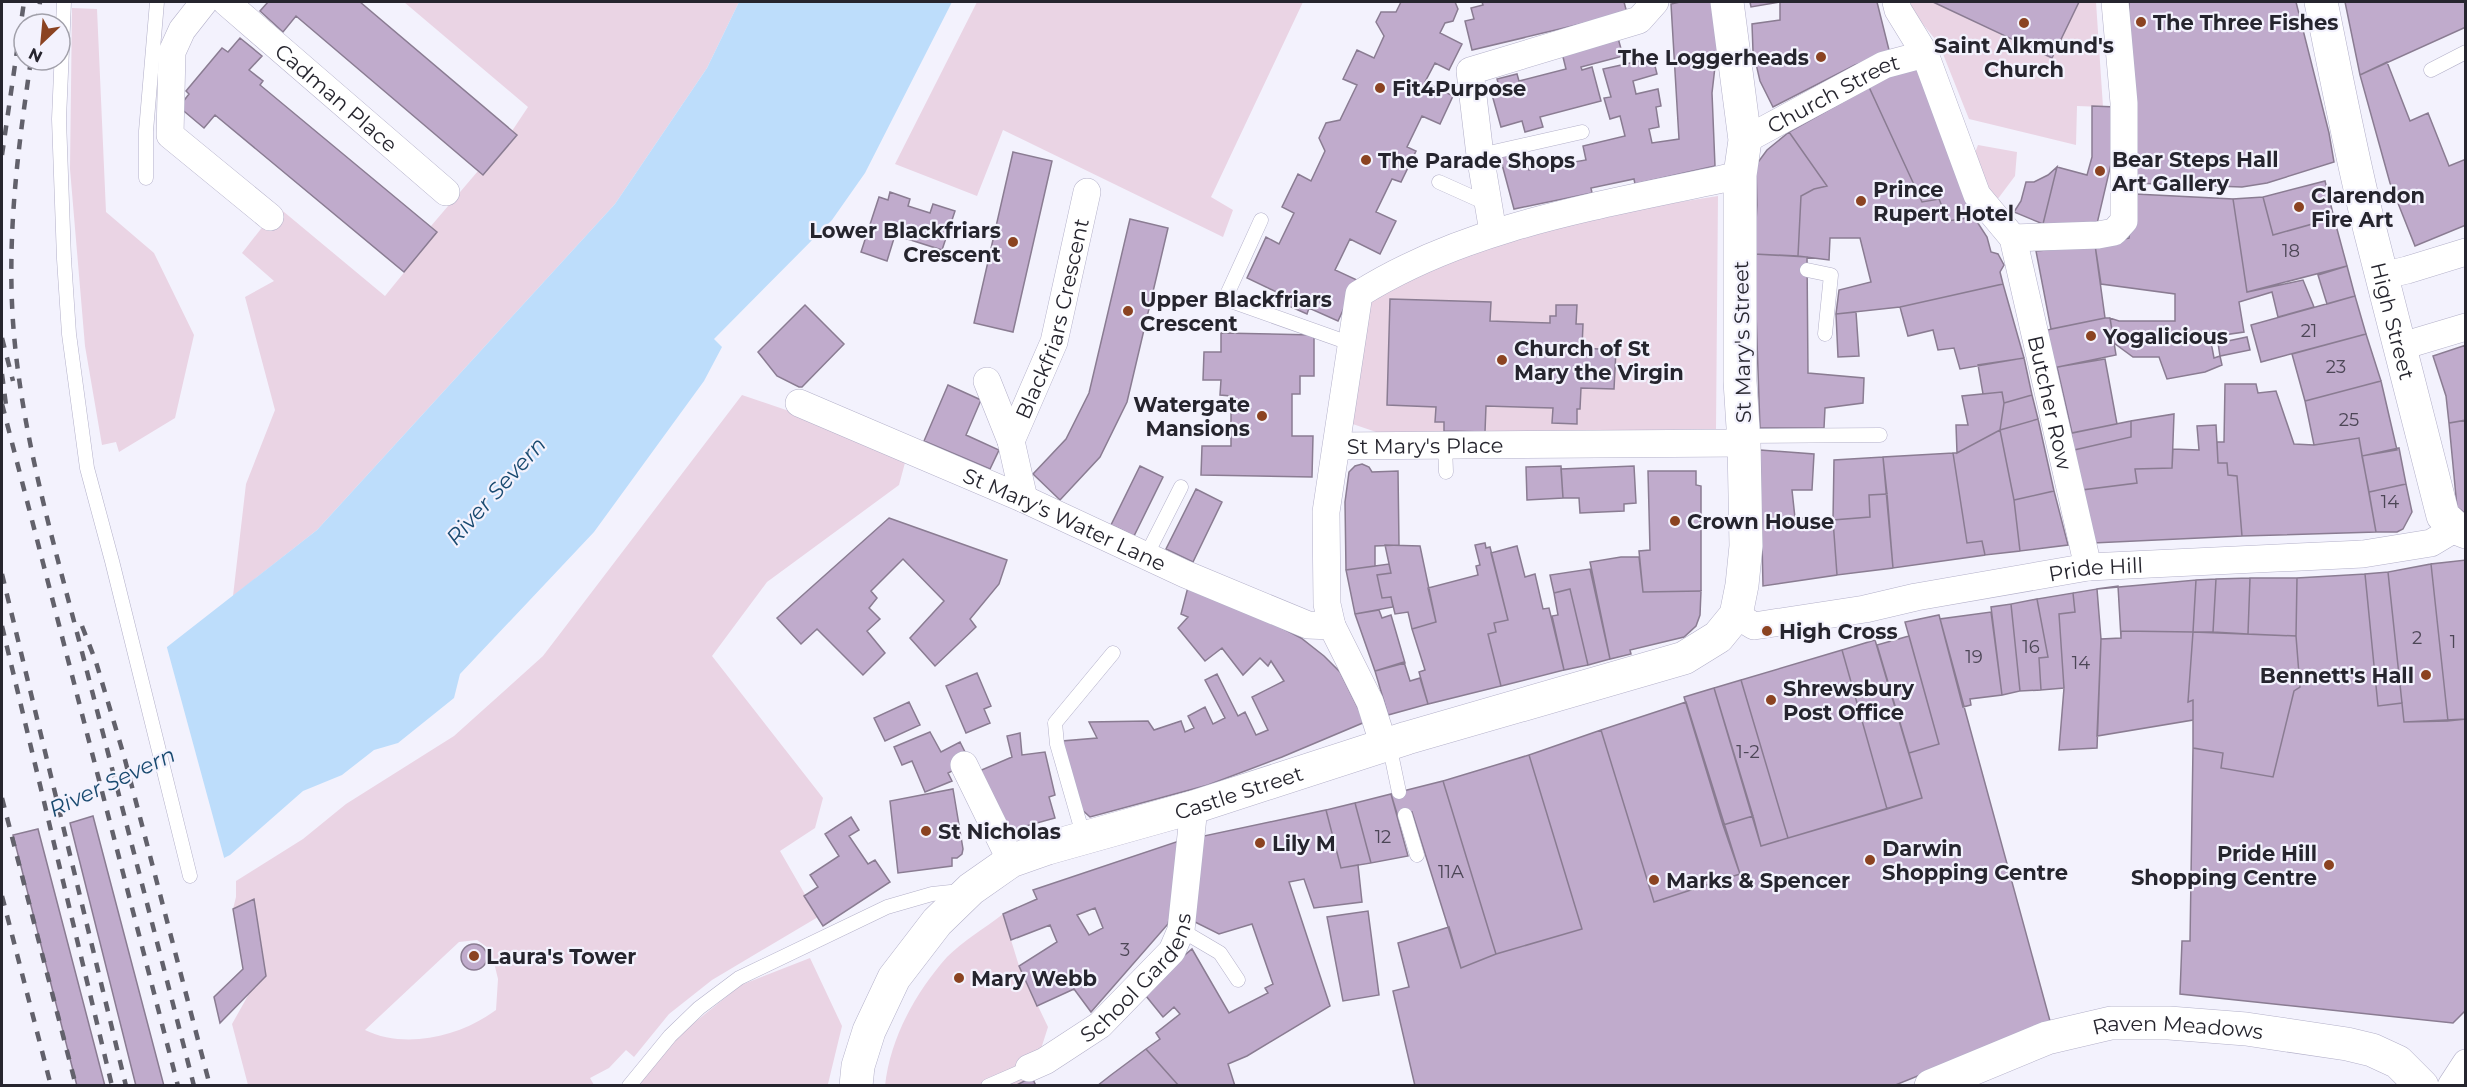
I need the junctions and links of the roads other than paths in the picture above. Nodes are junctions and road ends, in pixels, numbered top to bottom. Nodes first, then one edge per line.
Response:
1 (64, 2) edge
2 (157, 2) edge
3 (204, 2) edge
4 (226, 2) edge
5 (1654, 2) edge
6 (1727, 2) edge
7 (1896, 2) edge
8 (2115, 2) edge
9 (2321, 2) edge
10 (2466, 52) edge
11 (1925, 54) junction
12 (2431, 70) dead end
13 (1582, 132) dead end
14 (1745, 140) junction
15 (1480, 155) junction
16 (1740, 175) junction
17 (146, 178) dead end
18 (1439, 182) dead end
19 (446, 192) dead end
20 (1087, 192) dead end
21 (1488, 204) junction
22 (270, 217) dead end
23 (1261, 220) dead end
24 (1493, 232) junction
25 (2013, 238) junction
26 (2466, 252) edge
27 (1807, 270) dead end
28 (2382, 276) junction
29 (2466, 327) edge
30 (1825, 334) dead end
31 (1352, 344) junction
32 (2399, 347) junction
33 (987, 381) dead end
34 (799, 403) dead end
35 (1880, 435) dead end
36 (1744, 440) junction
37 (1011, 441) junction
38 (1337, 446) junction
39 (1181, 487) dead end
40 (1024, 499) junction
41 (2461, 530) edge
42 (1146, 556) junction
43 (2088, 567) junction
44 (1736, 615) junction
45 (1332, 626) junction
46 (1113, 653) dead end
47 (1684, 658) joint
48 (1386, 745) junction
49 (964, 765) dead end
50 (1399, 792) dead end
51 (1194, 807) junction
52 (1406, 815) dead end
53 (1084, 838) junction
54 (1417, 855) dead end
55 (1011, 861) junction
56 (190, 876) dead end
57 (971, 889) junction
58 (1181, 930) junction
59 (1238, 980) dead end
60 (2466, 1063) edge
61 (1029, 1068) joint
62 (630, 1086) edge
63 (856, 1086) edge
64 (988, 1086) edge
65 (1931, 1086) edge
66 (2422, 1086) edge
67 (2451, 1086) edge

1 - 56 lane
2 - 17 lane
3 - 22 street
4 - 19 street, Cadman Place
5 - 15 street
6 - 14 street, St Mary's Street
7 - 11 street
8 - 25 street
9 - 28 street, High Street
10 - 12 lane
11 - 14 street, Church Street
11 - 25 street
13 - 15 lane
14 - 16 street, St Mary's Street
15 - 21 street
16 - 24 street, St Mary's Place
16 - 36 street, St Mary's Street
18 - 21 lane
20 - 37 street, Blackfriars Crescent
21 - 24 street
23 - 31 lane
24 - 31 street, St Mary's Place
25 - 43 street, Butcher Row
26 - 28 street
27 - 30 lane
28 - 32 street, High Street
29 - 32 street
31 - 38 street, St Mary's Place
32 - 41 street, High Street
33 - 37 street, Blackfriars Crescent
34 - 40 street, St Mary's Water Lane
35 - 36 lane
36 - 38 street, St Mary's Place
36 - 44 street, St Mary's Street
37 - 40 street, Blackfriars Crescent
38 - 45 street
39 - 42 lane
40 - 42 street, St Mary's Water Lane
41 - 43 street, Pride Hill
42 - 45 street, St Mary's Water Lane
43 - 44 street, Pride Hill
44 - 47 street, St Mary's Street
45 - 48 street
46 - 53 lane
47 - 48 street, Castle Street
48 - 50 lane
48 - 51 street, Castle Street
49 - 55 street
51 - 53 street, Castle Street
51 - 58 street, School Gardens
52 - 54 lane
53 - 55 street, Castle Street
55 - 57 street, Castle Street
57 - 62 lane
57 - 63 street, Castle Street
58 - 59 lane
58 - 61 street, School Gardens
60 - 67 street
61 - 64 lane, School Gardens
65 - 66 street, Raven Meadows

